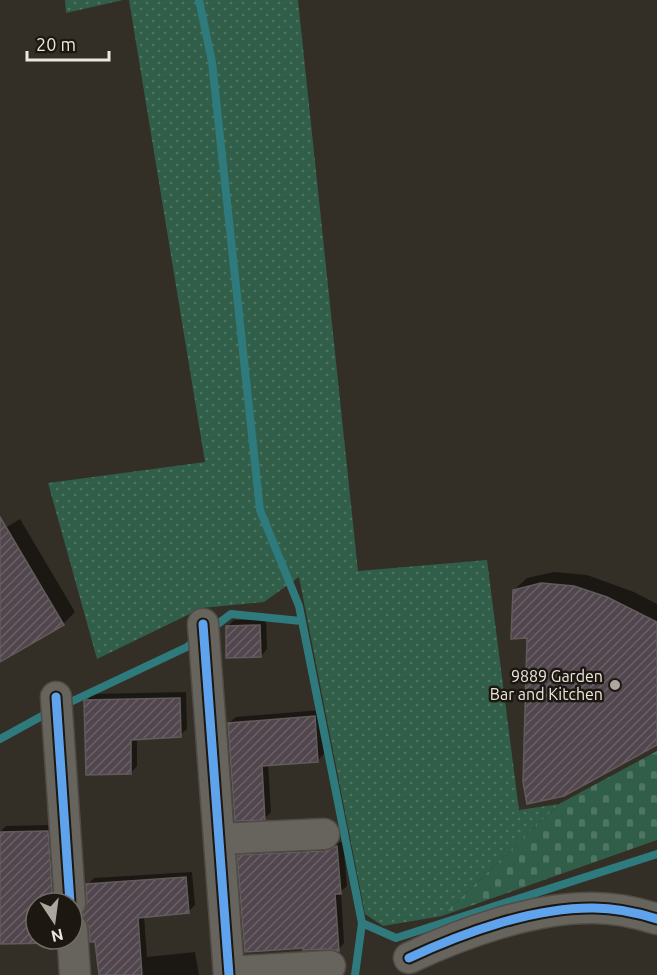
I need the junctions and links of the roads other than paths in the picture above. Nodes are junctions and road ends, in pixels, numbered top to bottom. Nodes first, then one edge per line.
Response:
1 (203, 624) dead end
2 (56, 696) dead end
3 (324, 834) dead end
4 (219, 839) junction
5 (69, 891) edge
6 (657, 918) edge
7 (73, 951) edge
8 (409, 958) dead end
9 (330, 966) dead end
10 (229, 974) edge
11 (75, 975) edge

1 - 4 street
2 - 5 street
3 - 4 street
4 - 10 street
6 - 8 street
7 - 11 street
9 - 10 street

